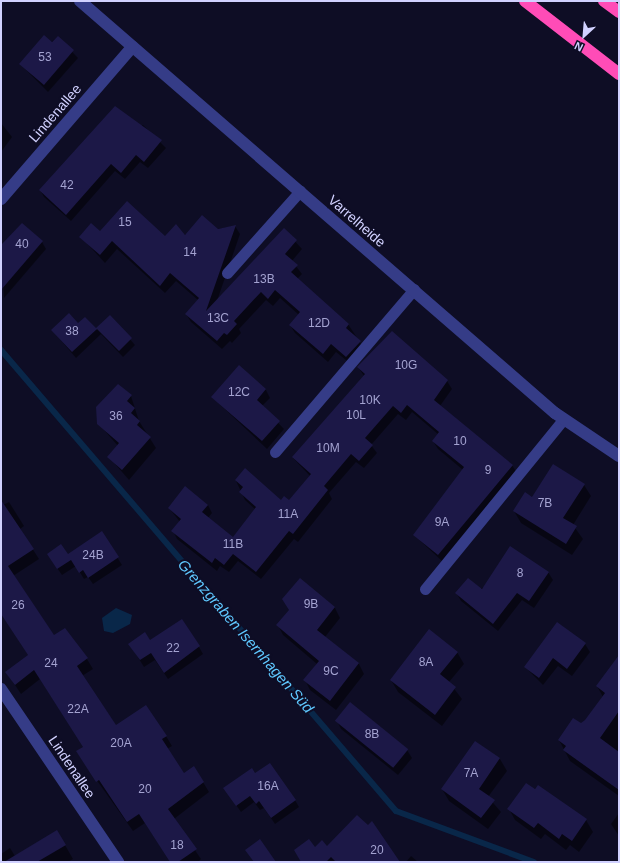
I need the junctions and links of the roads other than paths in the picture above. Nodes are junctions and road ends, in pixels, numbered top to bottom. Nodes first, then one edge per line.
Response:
1 (80, 1) edge
2 (525, 1) edge
3 (604, 1) edge
4 (619, 12) edge
5 (132, 47) junction
6 (619, 74) edge
7 (300, 191) junction
8 (1, 199) edge
9 (227, 273) dead end
10 (414, 289) junction
11 (563, 420) junction
12 (275, 452) dead end
13 (619, 456) edge
14 (425, 589) dead end
15 (1, 689) edge
16 (118, 862) edge

1 - 5 street, Varrelheide
2 - 6 highway
3 - 4 highway
5 - 7 street, Varrelheide
5 - 8 street, Lindenallee
7 - 9 lane
7 - 10 street, Varrelheide
10 - 11 street, Varrelheide
10 - 12 lane
11 - 13 street, Varrelheide
11 - 14 lane
15 - 16 street, Lindenallee

